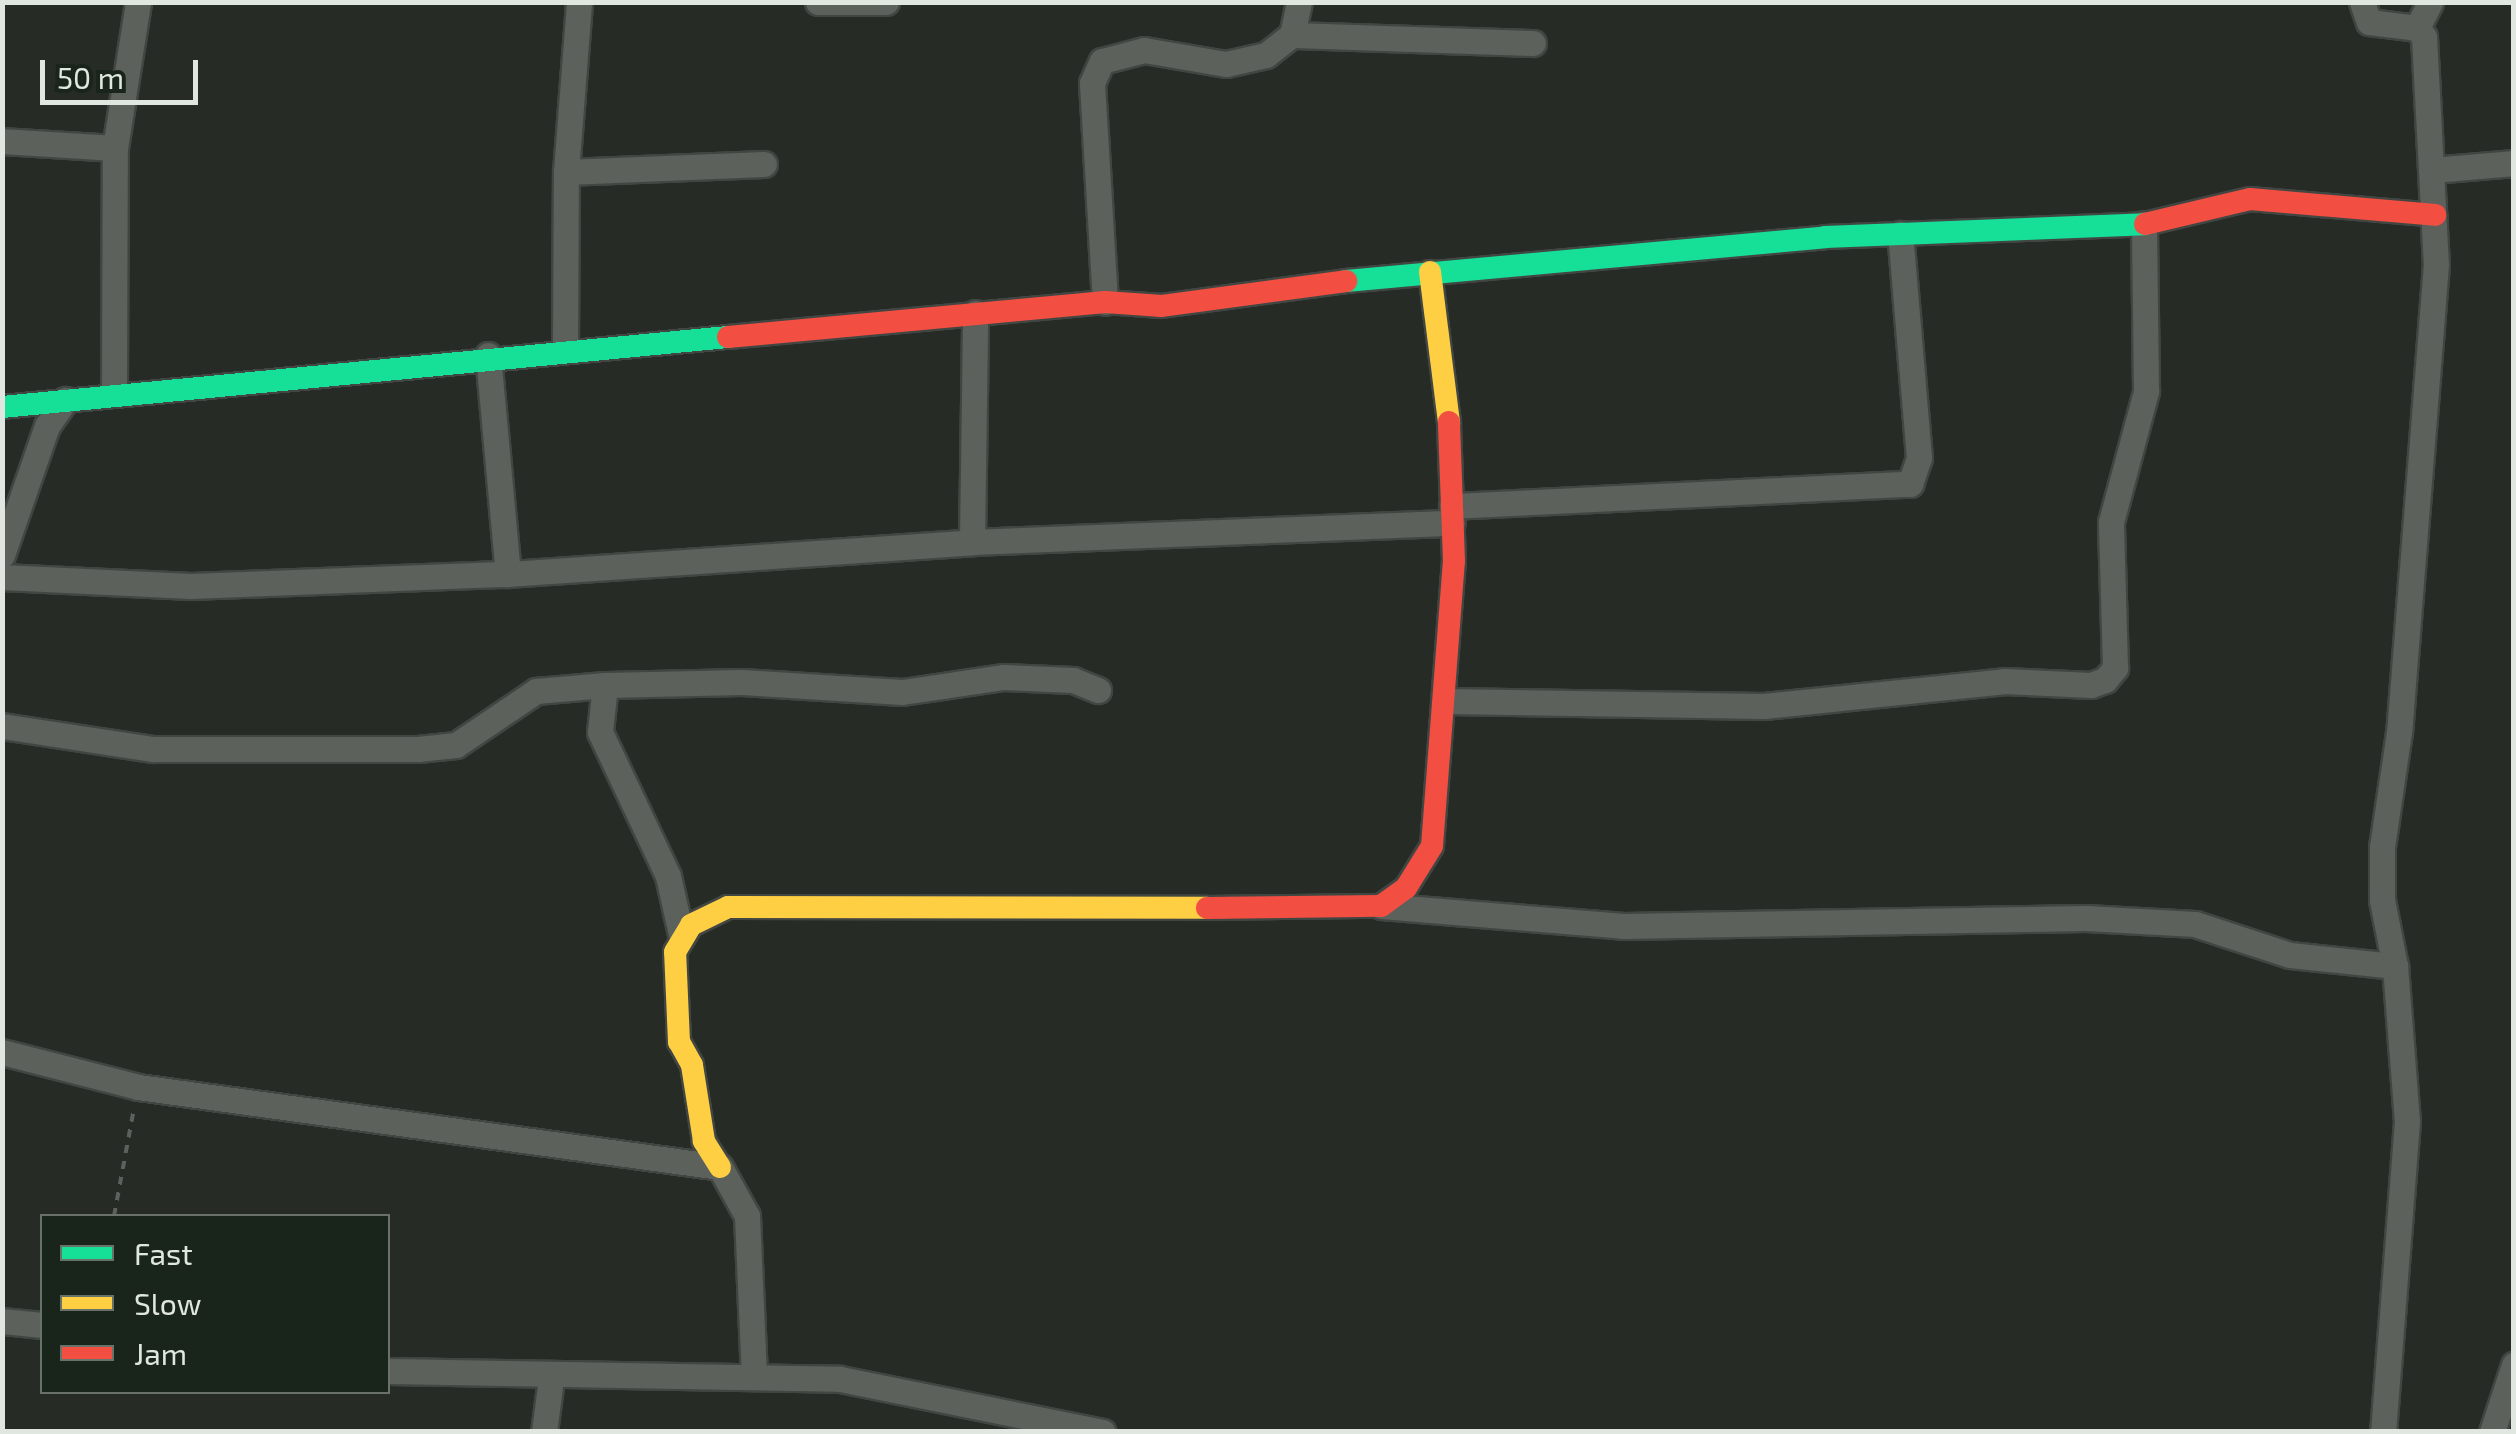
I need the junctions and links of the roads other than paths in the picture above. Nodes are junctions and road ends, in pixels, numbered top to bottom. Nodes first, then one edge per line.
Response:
1 (138, 2) edge
2 (578, 2) edge
3 (818, 2) edge
4 (886, 2) edge
5 (1299, 2) edge
6 (2362, 2) edge
7 (2430, 2) edge
8 (2417, 28) junction
9 (1292, 34) junction
10 (1533, 43) dead end
11 (2, 141) edge
12 (115, 148) junction
13 (2514, 163) edge
14 (764, 164) dead end
15 (2433, 170) junction
16 (566, 172) junction
17 (2435, 215) junction
18 (2144, 224) junction
19 (1900, 234) junction
20 (1430, 272) junction
21 (1106, 302) junction
22 (975, 312) junction
23 (564, 350) junction
24 (488, 355) junction
25 (114, 391) junction
26 (65, 400) junction
27 (2, 407) edge
28 (1452, 515) junction
29 (972, 542) junction
30 (2, 555) edge
31 (508, 574) junction
32 (2, 577) edge
33 (605, 685) junction
34 (1098, 690) dead end
35 (1447, 701) junction
36 (2, 726) edge
37 (1381, 906) junction
38 (681, 934) junction
39 (2395, 966) junction
40 (2, 1052) edge
41 (720, 1167) junction
42 (2, 1321) edge
43 (40, 1325) edge
44 (2514, 1365) edge
45 (390, 1371) edge
46 (754, 1375) junction
47 (552, 1379) junction
48 (1061, 1426) edge
49 (544, 1432) edge
50 (1103, 1432) edge
51 (2383, 1432) edge
52 (2492, 1432) edge

1 - 12 street
2 - 16 street
3 - 4 street
5 - 9 street
6 - 8 street
7 - 8 street
8 - 15 street
9 - 10 street
9 - 21 street
11 - 12 street
12 - 25 street
13 - 15 street
14 - 16 street
15 - 17 street
16 - 23 street
17 - 18 street
17 - 39 street
18 - 19 street
18 - 35 street
19 - 20 street
19 - 28 street
20 - 21 street
20 - 28 street
21 - 22 street
22 - 23 street
22 - 29 street
23 - 24 street
24 - 25 street
24 - 31 street
25 - 26 street
26 - 27 street
26 - 30 street
28 - 29 street
28 - 35 street
29 - 31 street
31 - 32 street
33 - 34 street
33 - 36 street
33 - 38 street
35 - 37 street
37 - 38 street
37 - 39 street
38 - 41 street
39 - 51 street
40 - 41 street
41 - 46 street
42 - 43 street
44 - 52 street
45 - 47 street
46 - 47 street
46 - 48 street
47 - 49 street
48 - 50 street

